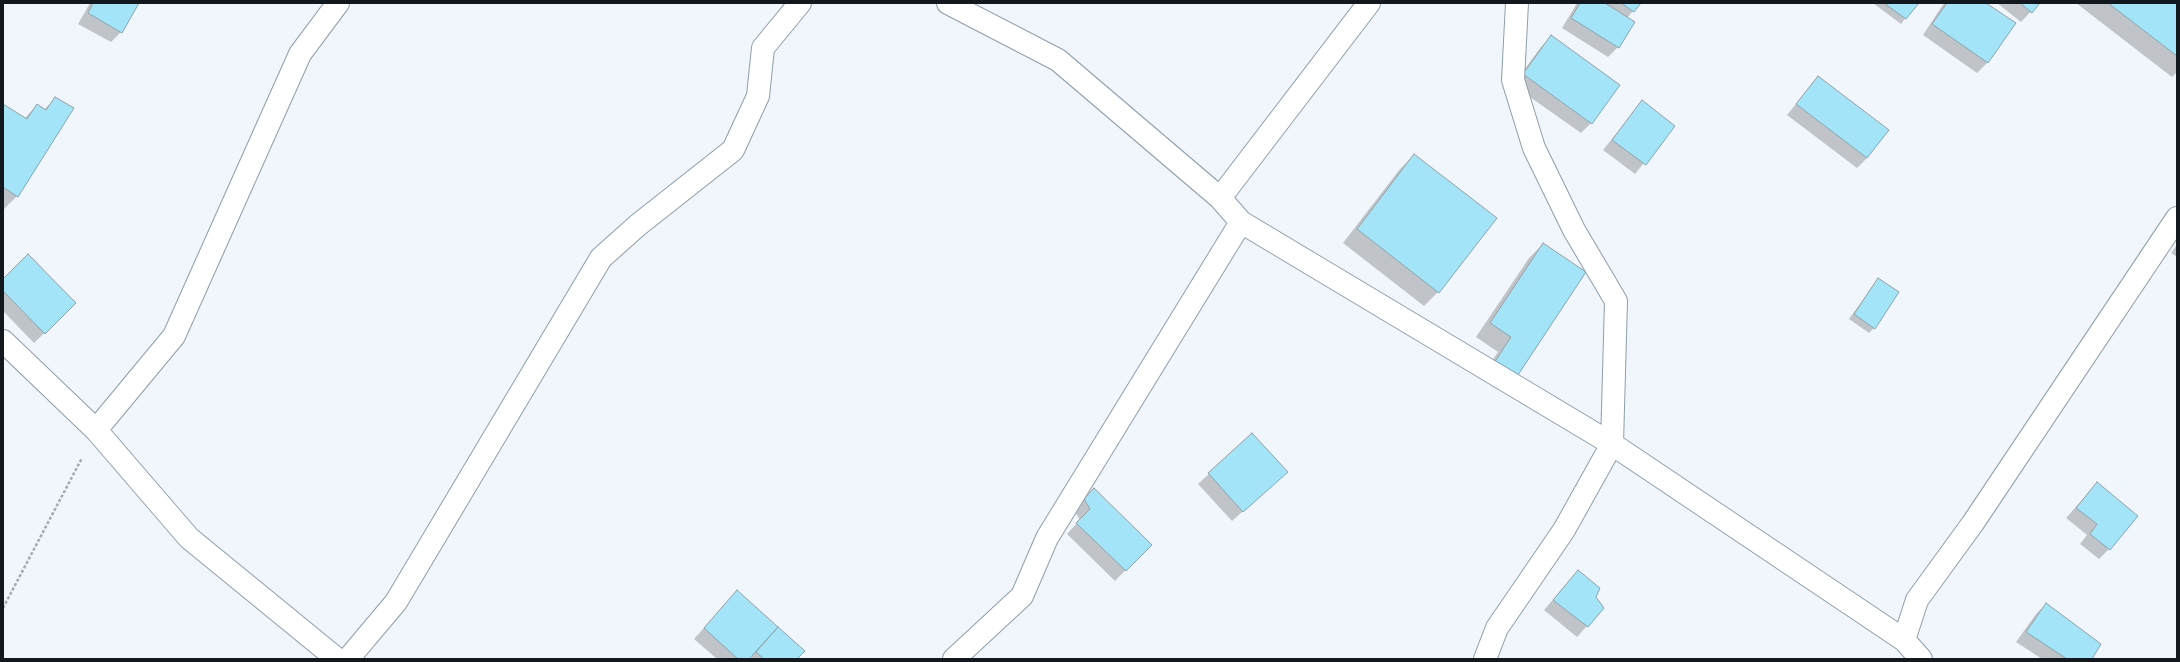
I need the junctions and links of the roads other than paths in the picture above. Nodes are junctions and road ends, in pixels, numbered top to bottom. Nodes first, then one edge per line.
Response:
1 (338, 3) edge
2 (800, 3) edge
3 (948, 3) edge
4 (1369, 3) edge
5 (1517, 3) edge
6 (1220, 198) junction
7 (2177, 218) edge
8 (1241, 222) junction
9 (3, 341) edge
10 (96, 430) junction
11 (1612, 444) junction
12 (1904, 640) junction
13 (337, 659) edge
14 (348, 659) edge
15 (954, 659) edge
16 (1485, 659) edge
17 (1921, 659) edge

1 - 10 street
2 - 14 street
3 - 6 street
4 - 6 street
5 - 11 street
6 - 8 street
7 - 12 street
8 - 11 street
8 - 15 street
9 - 10 street
10 - 13 street
11 - 12 street
11 - 16 street
12 - 17 street

